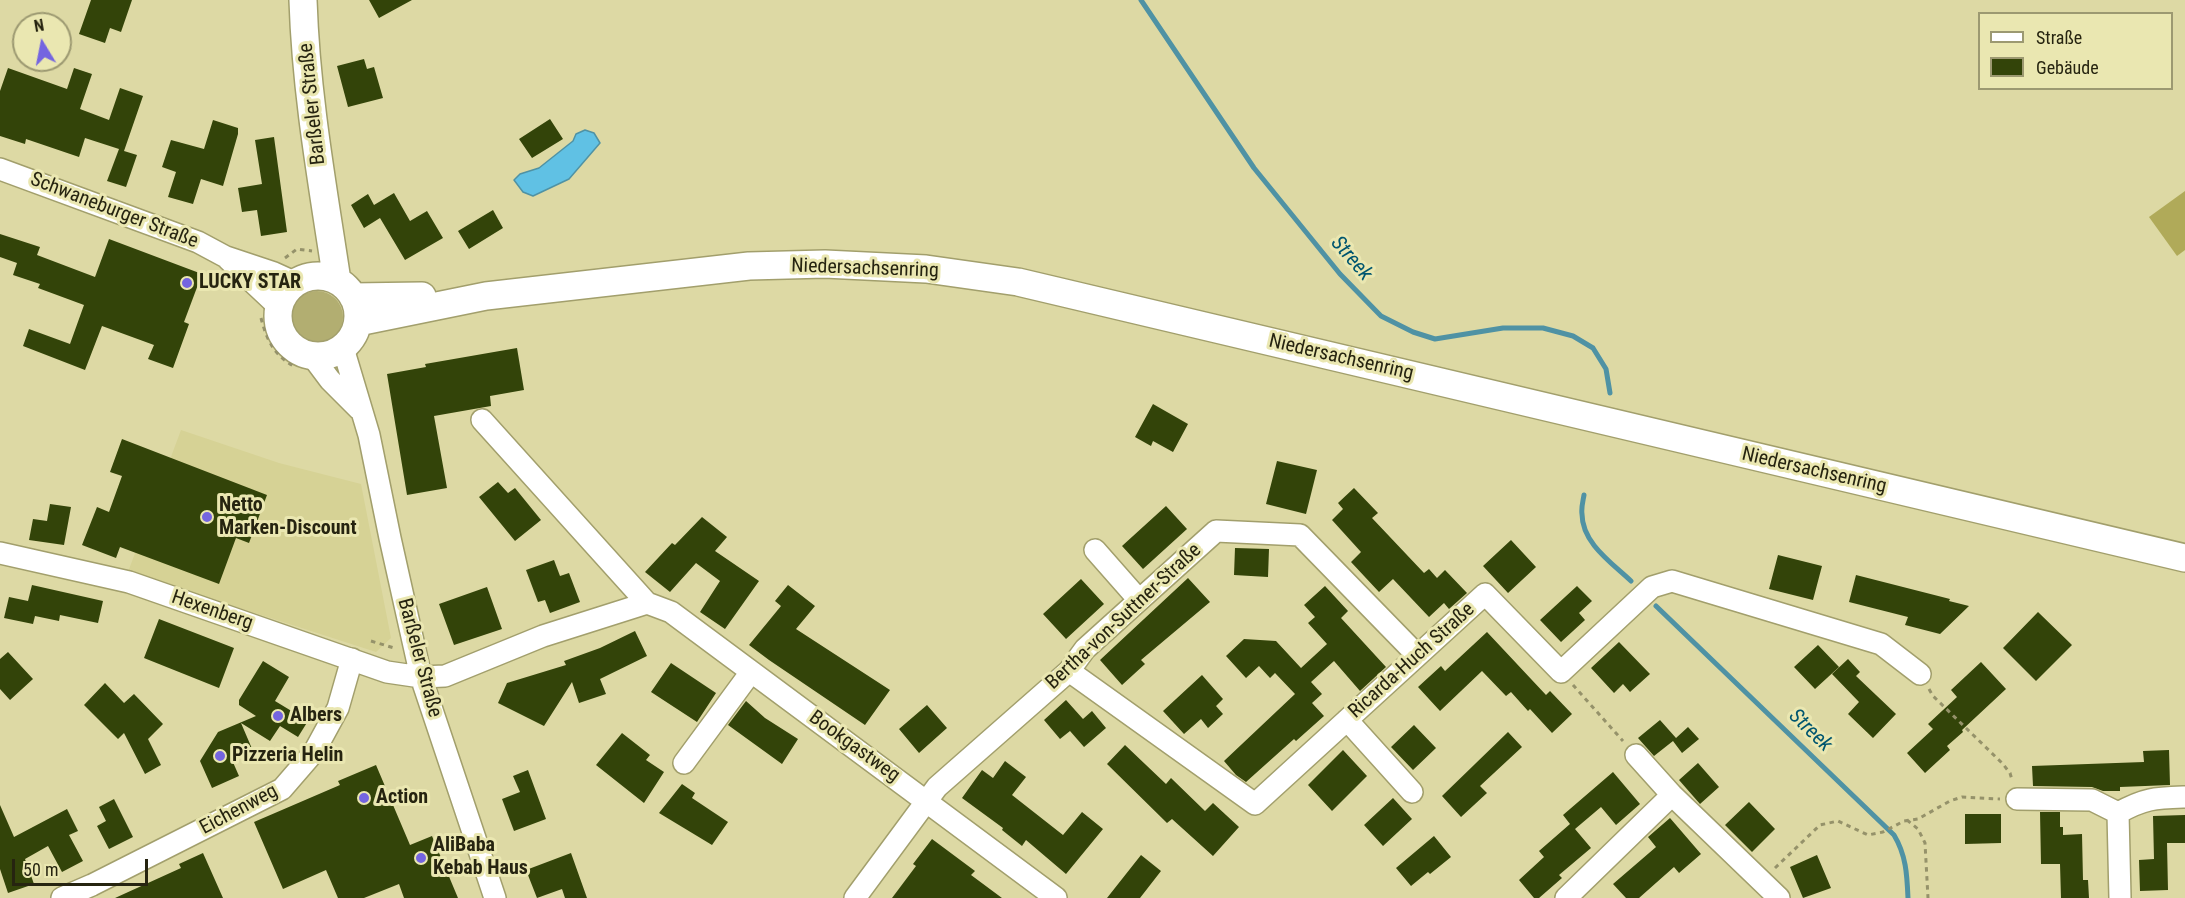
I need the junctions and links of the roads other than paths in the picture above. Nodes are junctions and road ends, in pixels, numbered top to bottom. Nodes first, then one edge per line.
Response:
1 (303, 0) edge
2 (0, 169) edge
3 (324, 208) junction
4 (226, 256) junction
5 (299, 271) junction
6 (271, 300) junction
7 (349, 300) junction
8 (343, 348) junction
9 (308, 363) junction
10 (362, 412) junction
11 (482, 420) dead end
12 (1095, 550) dead end
13 (0, 553) edge
14 (2185, 558) edge
15 (1139, 600) junction
16 (647, 603) junction
17 (1417, 655) junction
18 (352, 659) junction
19 (1070, 671) junction
20 (751, 672) junction
21 (1920, 674) road end
22 (421, 677) junction
23 (1347, 720) junction
24 (1636, 755) road end
25 (684, 763) dead end
26 (1413, 792) dead end
27 (1672, 795) junction
28 (2185, 797) edge
29 (2017, 799) road end
30 (927, 801) junction
31 (2118, 813) junction
32 (62, 898) edge
33 (495, 898) edge
34 (855, 898) edge
35 (1056, 898) edge
36 (1566, 898) edge
37 (1779, 898) edge
38 (2120, 898) edge

1 - 3 main road, Barßeler Straße
2 - 4 street, Schwaneburger Straße
3 - 5 main road, Barßeler Straße
3 - 7 main road, Barßeler Straße
4 - 5 street, Schwaneburger Straße
4 - 6 street, Schwaneburger Straße
5 - 6 main road
5 - 7 main road
6 - 9 main road
7 - 8 main road
7 - 14 main road, Niedersachsenring
8 - 9 main road
8 - 10 street, Barßeler Straße
9 - 10 street, Barßeler Straße
10 - 22 street, Barßeler Straße
11 - 16 street, Bookgastweg
12 - 15 street
13 - 18 street, Hexenberg
15 - 17 street, Bertha-von-Suttner-Straße
15 - 19 street, Bertha-von-Suttner-Straße
16 - 20 street, Bookgastweg
16 - 22 street
17 - 21 street, Ricarda-Huch Straße
17 - 23 street, Ricarda-Huch Straße
18 - 22 street, Hexenberg
18 - 32 street, Eichenweg
19 - 23 street, Ricarda-Huch Straße
19 - 30 street, Bertha-von-Suttner-Straße
20 - 25 street
20 - 30 street, Bookgastweg
22 - 33 street, Barßeler Straße
23 - 26 street
24 - 27 street
27 - 36 street
27 - 37 street
28 - 31 street
29 - 31 street
30 - 34 street, Bertha-von-Suttner-Straße
30 - 35 street, Bookgastweg
31 - 38 street

